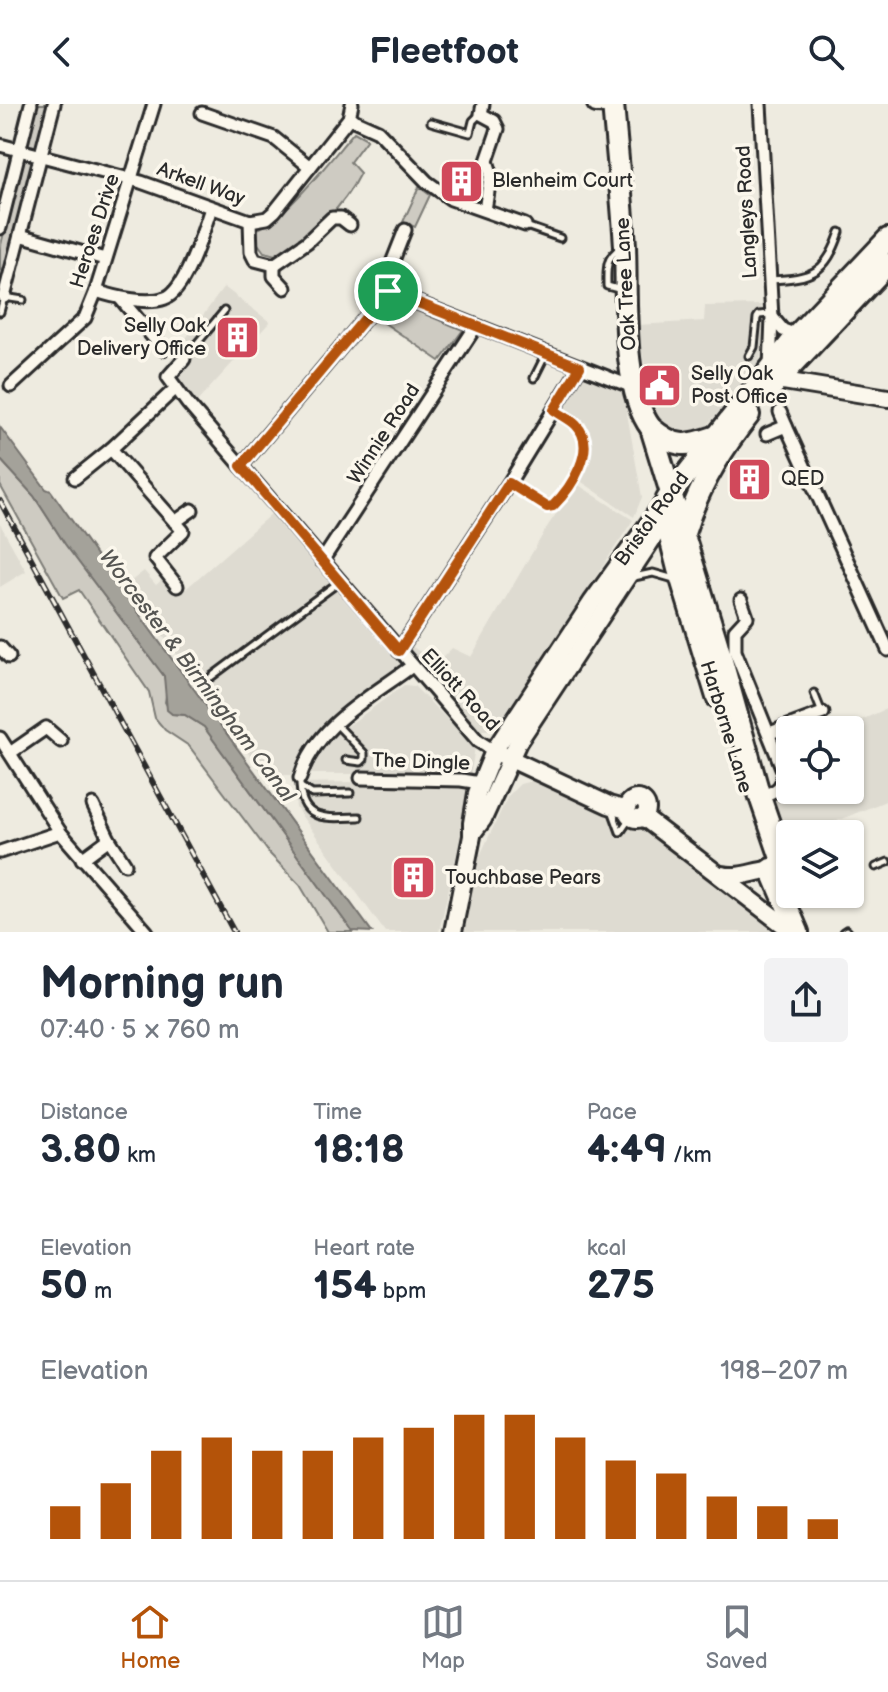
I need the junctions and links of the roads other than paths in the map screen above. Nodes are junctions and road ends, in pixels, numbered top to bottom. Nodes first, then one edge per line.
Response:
1 (31, 104) edge
2 (54, 104) edge
3 (154, 104) edge
4 (352, 104) edge
5 (607, 104) edge
6 (760, 104) edge
7 (482, 109) edge
8 (202, 113) dead end
9 (349, 118) junction
10 (431, 122) dead end
11 (0, 145) edge
12 (19, 150) junction
13 (42, 155) junction
14 (310, 167) junction
15 (130, 179) junction
16 (211, 208) junction
17 (485, 210) junction
18 (250, 221) junction
19 (350, 225) dead end
20 (525, 225) joint
21 (0, 228) edge
22 (405, 230) dead end
23 (840, 232) dead end
24 (20, 235) junction
25 (560, 238) dead end
26 (888, 239) edge
27 (105, 259) junction
28 (888, 264) edge
29 (274, 265) junction
30 (769, 280) junction
31 (285, 288) dead end
32 (96, 291) junction
33 (388, 291) junction
34 (4, 297) junction
35 (120, 298) junction
36 (23, 300) dead end
37 (224, 311) dead end
38 (0, 312) edge
39 (771, 316) junction
40 (476, 326) junction
41 (797, 335) junction
42 (163, 349) dead end
43 (546, 354) junction
44 (749, 356) dead end
45 (184, 359) joint
46 (795, 359) junction
47 (580, 367) junction
48 (773, 374) junction
49 (534, 378) dead end
50 (11, 386) dead end
51 (820, 387) junction
52 (176, 388) junction
53 (635, 388) junction
54 (888, 398) edge
55 (780, 412) dead end
56 (547, 413) junction
57 (648, 424) junction
58 (786, 426) junction
59 (767, 434) dead end
60 (723, 436) junction
61 (111, 449) junction
62 (241, 466) junction
63 (75, 478) dead end
64 (509, 483) junction
65 (669, 505) junction
66 (192, 510) dead end
67 (175, 522) junction
68 (684, 533) junction
69 (322, 561) junction
70 (622, 581) junction
71 (339, 582) junction
72 (682, 584) junction
73 (177, 586) dead end
74 (741, 600) dead end
75 (2, 642) edge
76 (888, 650) edge
77 (399, 651) junction
78 (720, 652) junction
79 (9, 657) dead end
80 (412, 666) junction
81 (211, 677) dead end
82 (814, 693) dead end
83 (823, 713) joint
84 (336, 723) junction
85 (770, 733) junction
86 (0, 738) edge
87 (61, 741) dead end
88 (10, 753) junction
89 (502, 755) junction
90 (346, 760) dead end
91 (361, 778) dead end
92 (300, 782) junction
93 (480, 783) junction
94 (350, 793) dead end
95 (760, 797) junction
96 (93, 805) dead end
97 (359, 817) dead end
98 (60, 832) junction
99 (473, 832) junction
100 (109, 839) junction
101 (776, 843) edge
102 (0, 852) edge
103 (82, 859) junction
104 (888, 862) edge
105 (125, 864) dead end
106 (876, 867) dead end
107 (771, 868) junction
108 (776, 870) edge
109 (717, 874) junction
110 (802, 908) edge
111 (147, 932) edge
112 (453, 932) edge
113 (796, 932) edge
114 (814, 932) edge

1 - 12 street
2 - 13 street
3 - 15 street, Heroes Drive
4 - 9 street, Arkell Way
5 - 53 highway, Oak Tree Lane
6 - 30 street, Langleys Road
7 - 10 lane
7 - 17 street
8 - 14 street
9 - 14 street, Arkell Way
9 - 17 street
11 - 12 street, Arkell Way
12 - 13 street, Arkell Way
12 - 21 street
13 - 15 street, Arkell Way
13 - 24 street
14 - 18 street, Arkell Way
15 - 16 street, Arkell Way
15 - 27 street, Heroes Drive
16 - 18 street, Arkell Way
16 - 35 street
17 - 20 street
18 - 29 street, Arkell Way
19 - 29 street
20 - 25 lane
22 - 33 street
23 - 30 lane
24 - 27 street
24 - 34 street
26 - 41 highway, Bristol Road
27 - 32 street, Heroes Drive
28 - 46 highway, Bristol Road
29 - 31 street, Arkell Way
30 - 39 street, Langleys Road
32 - 35 street
32 - 50 street, Heroes Drive
33 - 40 street
33 - 62 street
34 - 36 lane
34 - 38 lane
35 - 42 street
37 - 45 lane
39 - 41 street
39 - 44 lane
39 - 48 street, Langleys Road
40 - 43 street
40 - 69 street, Winnie Road
41 - 48 highway, Bristol Road
43 - 47 street
43 - 49 lane
45 - 52 street
46 - 48 highway, Bristol Road
46 - 51 main road
47 - 53 street
47 - 56 street
48 - 51 main road
48 - 60 highway, Bristol Road
51 - 54 main road
52 - 61 street
52 - 62 street, Elliott Road
53 - 57 highway, Oak Tree Lane
55 - 58 street
56 - 64 street
56 - 64 lane
57 - 60 highway
57 - 65 highway, Oak Tree Lane
58 - 59 street
58 - 76 street
60 - 65 highway, Bristol Road
60 - 68 highway
61 - 63 street
61 - 67 street
62 - 69 street, Elliott Road
64 - 77 street
65 - 68 highway, Harborne Lane
65 - 70 main road, Bristol Road
65 - 72 highway, Harborne Lane
65 - 89 main road, Bristol Road
66 - 67 street
67 - 73 street
68 - 78 highway, Harborne Lane
69 - 71 street, Elliott Road
70 - 72 lane
70 - 89 main road, Bristol Road
71 - 77 street, Elliott Road
71 - 81 lane
72 - 78 highway, Harborne Lane
74 - 78 street
75 - 79 street
77 - 80 street, Elliott Road
78 - 85 street
78 - 95 highway, Harborne Lane
78 - 107 highway, Harborne Lane
80 - 84 street
80 - 89 street, Elliott Road
82 - 83 lane
83 - 85 street
84 - 90 lane
84 - 92 street
85 - 95 street
86 - 88 street
87 - 88 street
88 - 98 street
89 - 93 main road, Bristol Road
89 - 99 main road, Bristol Road
89 - 109 main road
91 - 93 street, The Dingle
92 - 94 lane
92 - 97 lane
93 - 99 main road, Bristol Road
95 - 101 highway, Harborne Lane
96 - 100 street
98 - 102 street
98 - 103 street
99 - 112 main road, Bristol Road
100 - 103 street
100 - 105 street
103 - 111 street
104 - 106 lane
107 - 108 main road
107 - 109 main road
107 - 113 highway, Harborne Lane
109 - 113 main road
110 - 114 highway, Harborne Lane

